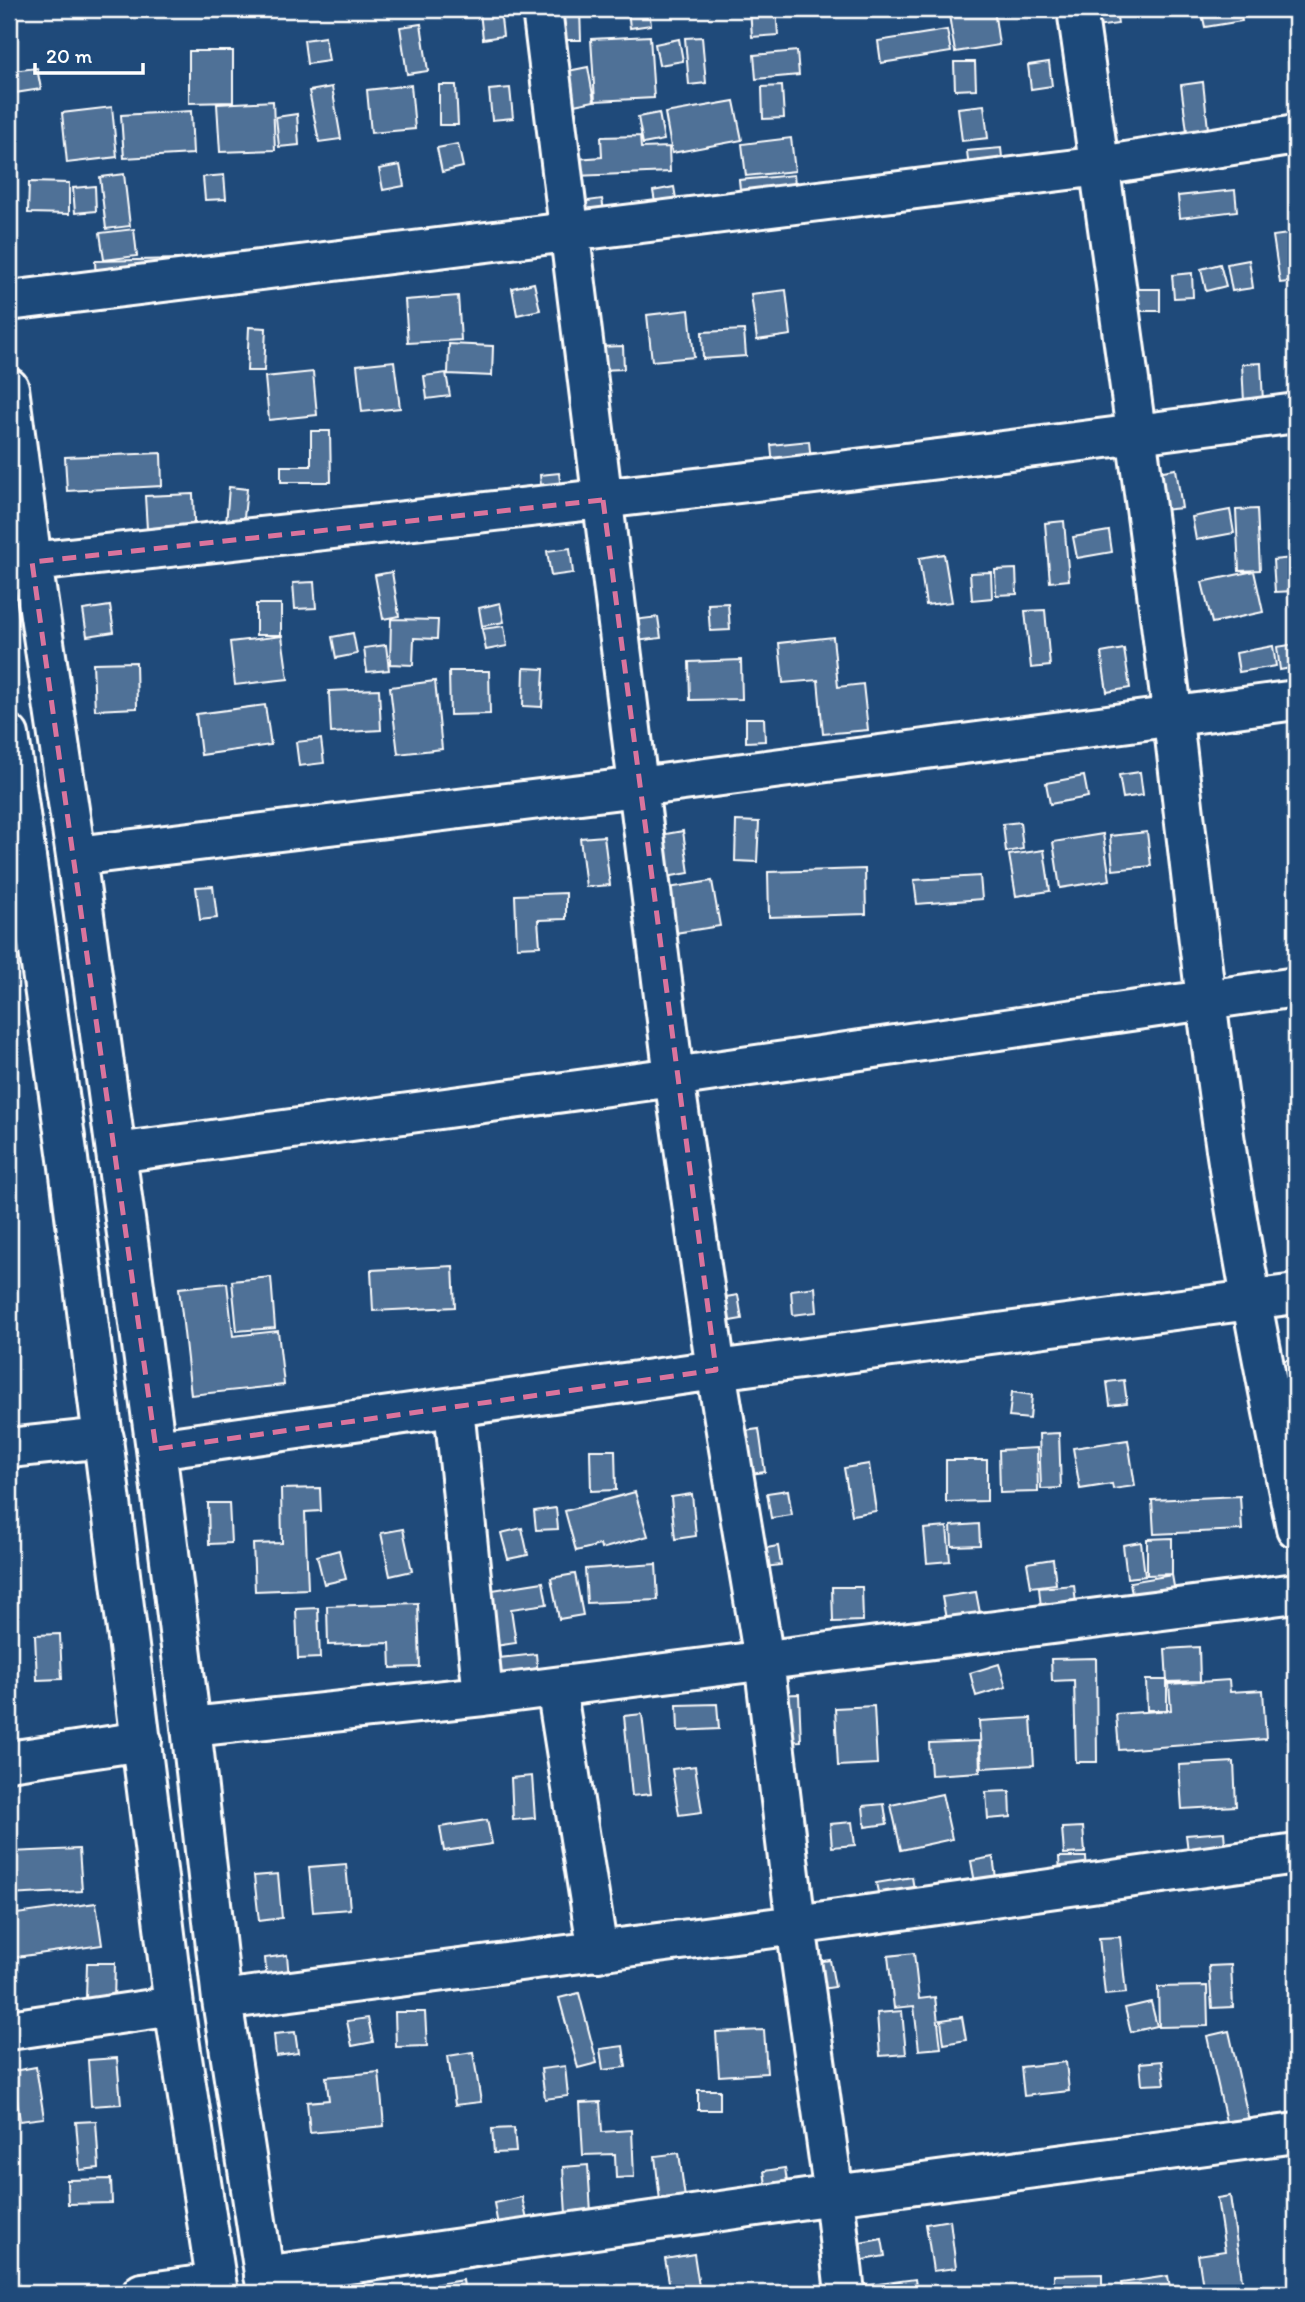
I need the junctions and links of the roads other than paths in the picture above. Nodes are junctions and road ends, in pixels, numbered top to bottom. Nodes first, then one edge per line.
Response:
1 (542, 9) edge
2 (1077, 9) edge
3 (1296, 135) edge
4 (1100, 166) junction
5 (570, 232) junction
6 (9, 301) edge
7 (9, 388) edge
8 (1296, 413) edge
9 (1136, 435) junction
10 (603, 500) junction
11 (32, 562) junction
12 (1296, 700) edge
13 (1172, 718) junction
14 (9, 735) edge
15 (638, 787) junction
16 (76, 856) junction
17 (18, 868) edge
18 (1296, 987) edge
19 (1205, 1000) junction
20 (674, 1077) junction
21 (116, 1153) junction
22 (1296, 1294) edge
23 (1251, 1300) junction
24 (716, 1370) junction
25 (454, 1408) junction
26 (104, 1438) junction
27 (9, 1448) edge
28 (156, 1449) junction
29 (1296, 1528) edge
30 (1296, 1593) edge
31 (764, 1660) junction
32 (556, 1687) junction
33 (483, 1696) junction
34 (191, 1727) junction
35 (142, 1741) junction
36 (9, 1761) edge
37 (1296, 1854) edge
38 (796, 1925) junction
39 (598, 1952) junction
40 (222, 2000) junction
41 (174, 2006) junction
42 (9, 2030) edge
43 (1296, 2133) edge
44 (834, 2195) junction
45 (265, 2285) edge
46 (217, 2288) edge
47 (142, 2293) edge
48 (845, 2293) edge

1 - 5 street
2 - 4 street
3 - 4 street
4 - 5 street
4 - 9 street
5 - 6 street
5 - 10 street
7 - 11 street
8 - 9 street
9 - 10 street
9 - 13 street
10 - 11 street
10 - 15 street
11 - 16 street
12 - 13 street
13 - 15 street
13 - 19 street
14 - 17 street
15 - 16 street
15 - 20 street
16 - 21 street
17 - 26 street
18 - 19 street
19 - 20 street
19 - 23 street
20 - 21 street
20 - 24 street
21 - 28 street
22 - 23 street
23 - 24 street
23 - 29 street
24 - 25 street
24 - 31 street
25 - 28 street
25 - 33 street
26 - 27 street
26 - 35 street
28 - 34 street
30 - 31 street
31 - 32 street
31 - 38 street
32 - 33 street
32 - 39 street
33 - 34 street
34 - 40 street
35 - 36 street
35 - 41 street
37 - 38 street
38 - 39 street
38 - 44 street
39 - 40 street
40 - 45 street
41 - 42 street
41 - 46 street
43 - 44 street
44 - 45 street
44 - 48 street
46 - 47 street

